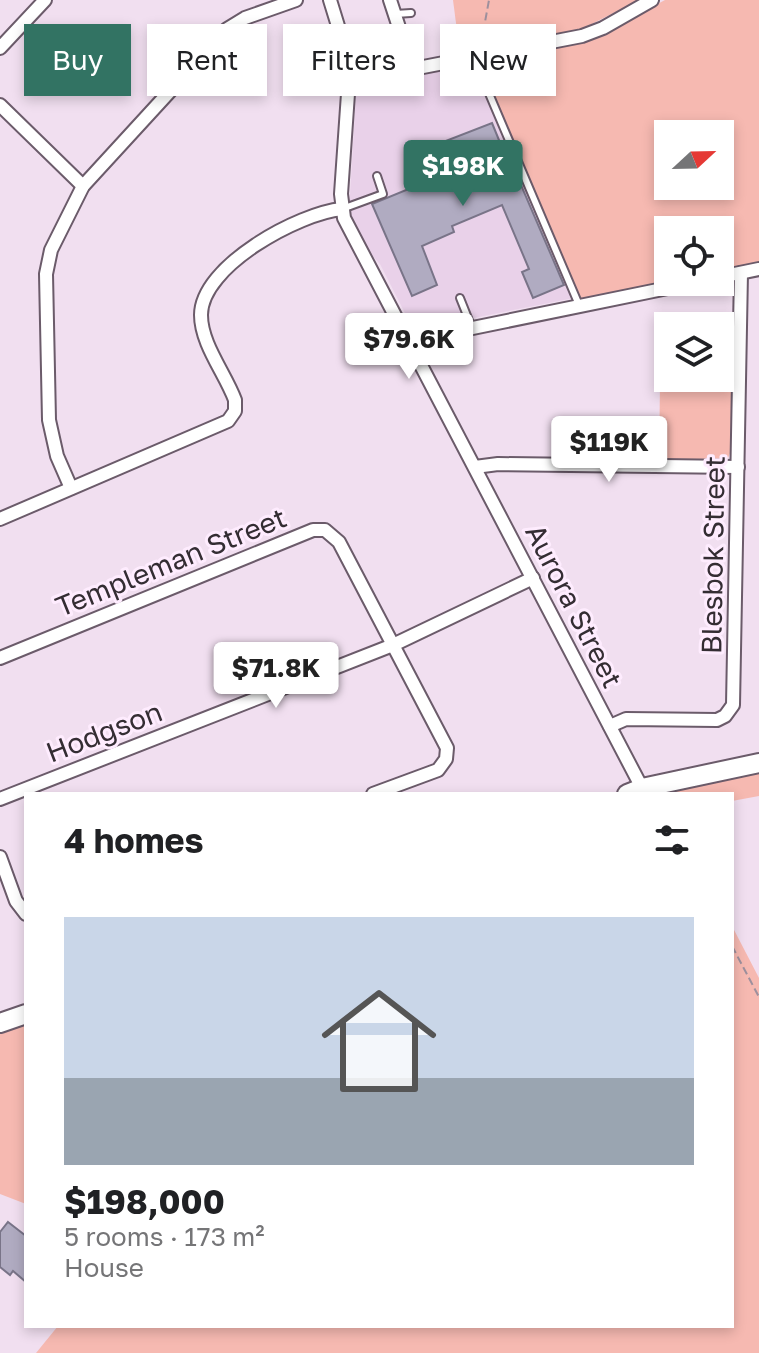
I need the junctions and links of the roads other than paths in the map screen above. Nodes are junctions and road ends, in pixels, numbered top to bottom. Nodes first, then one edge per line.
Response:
1 (45, 0) edge
2 (296, 0) edge
3 (330, 0) edge
4 (390, 0) edge
5 (652, 0) edge
6 (411, 13) dead end
7 (394, 14) junction
8 (338, 24) edge
9 (397, 24) edge
10 (556, 41) edge
11 (0, 48) edge
12 (350, 96) edge
13 (490, 96) edge
14 (0, 105) edge
15 (377, 176) dead end
16 (83, 186) junction
17 (342, 209) junction
18 (759, 269) edge
19 (741, 273) junction
20 (734, 274) edge
21 (654, 291) edge
22 (460, 298) dead end
23 (580, 306) junction
24 (472, 328) junction
25 (409, 341) junction
26 (475, 467) junction
27 (738, 467) junction
28 (71, 488) junction
29 (0, 519) edge
30 (533, 578) junction
31 (393, 645) junction
32 (0, 658) edge
33 (610, 726) junction
34 (759, 763) edge
35 (637, 791) edge
36 (378, 792) edge
37 (0, 799) edge
38 (0, 857) edge
39 (24, 911) edge
40 (24, 1015) edge
41 (0, 1023) edge

1 - 11 street
2 - 16 street
3 - 8 street, Aurora Street
4 - 7 street
5 - 10 street
6 - 7 lane
7 - 9 street
12 - 17 street, Aurora Street
13 - 23 lane
14 - 16 street
15 - 17 lane
16 - 28 street
17 - 25 street, Aurora Street
17 - 28 street
18 - 19 street
19 - 20 street
19 - 27 street, Blesbok Street
21 - 23 street
22 - 24 lane
23 - 24 street
24 - 25 street
25 - 26 street, Aurora Street
26 - 27 street
26 - 30 street, Aurora Street
27 - 33 street, Blesbok Street
28 - 29 street
30 - 31 street, Hodgson
30 - 33 street, Aurora Street
31 - 32 street, Templeman Street
31 - 36 street, Templeman Street
31 - 37 street, Hodgson
33 - 35 street, Aurora Street
34 - 35 main road
38 - 39 street
40 - 41 main road

